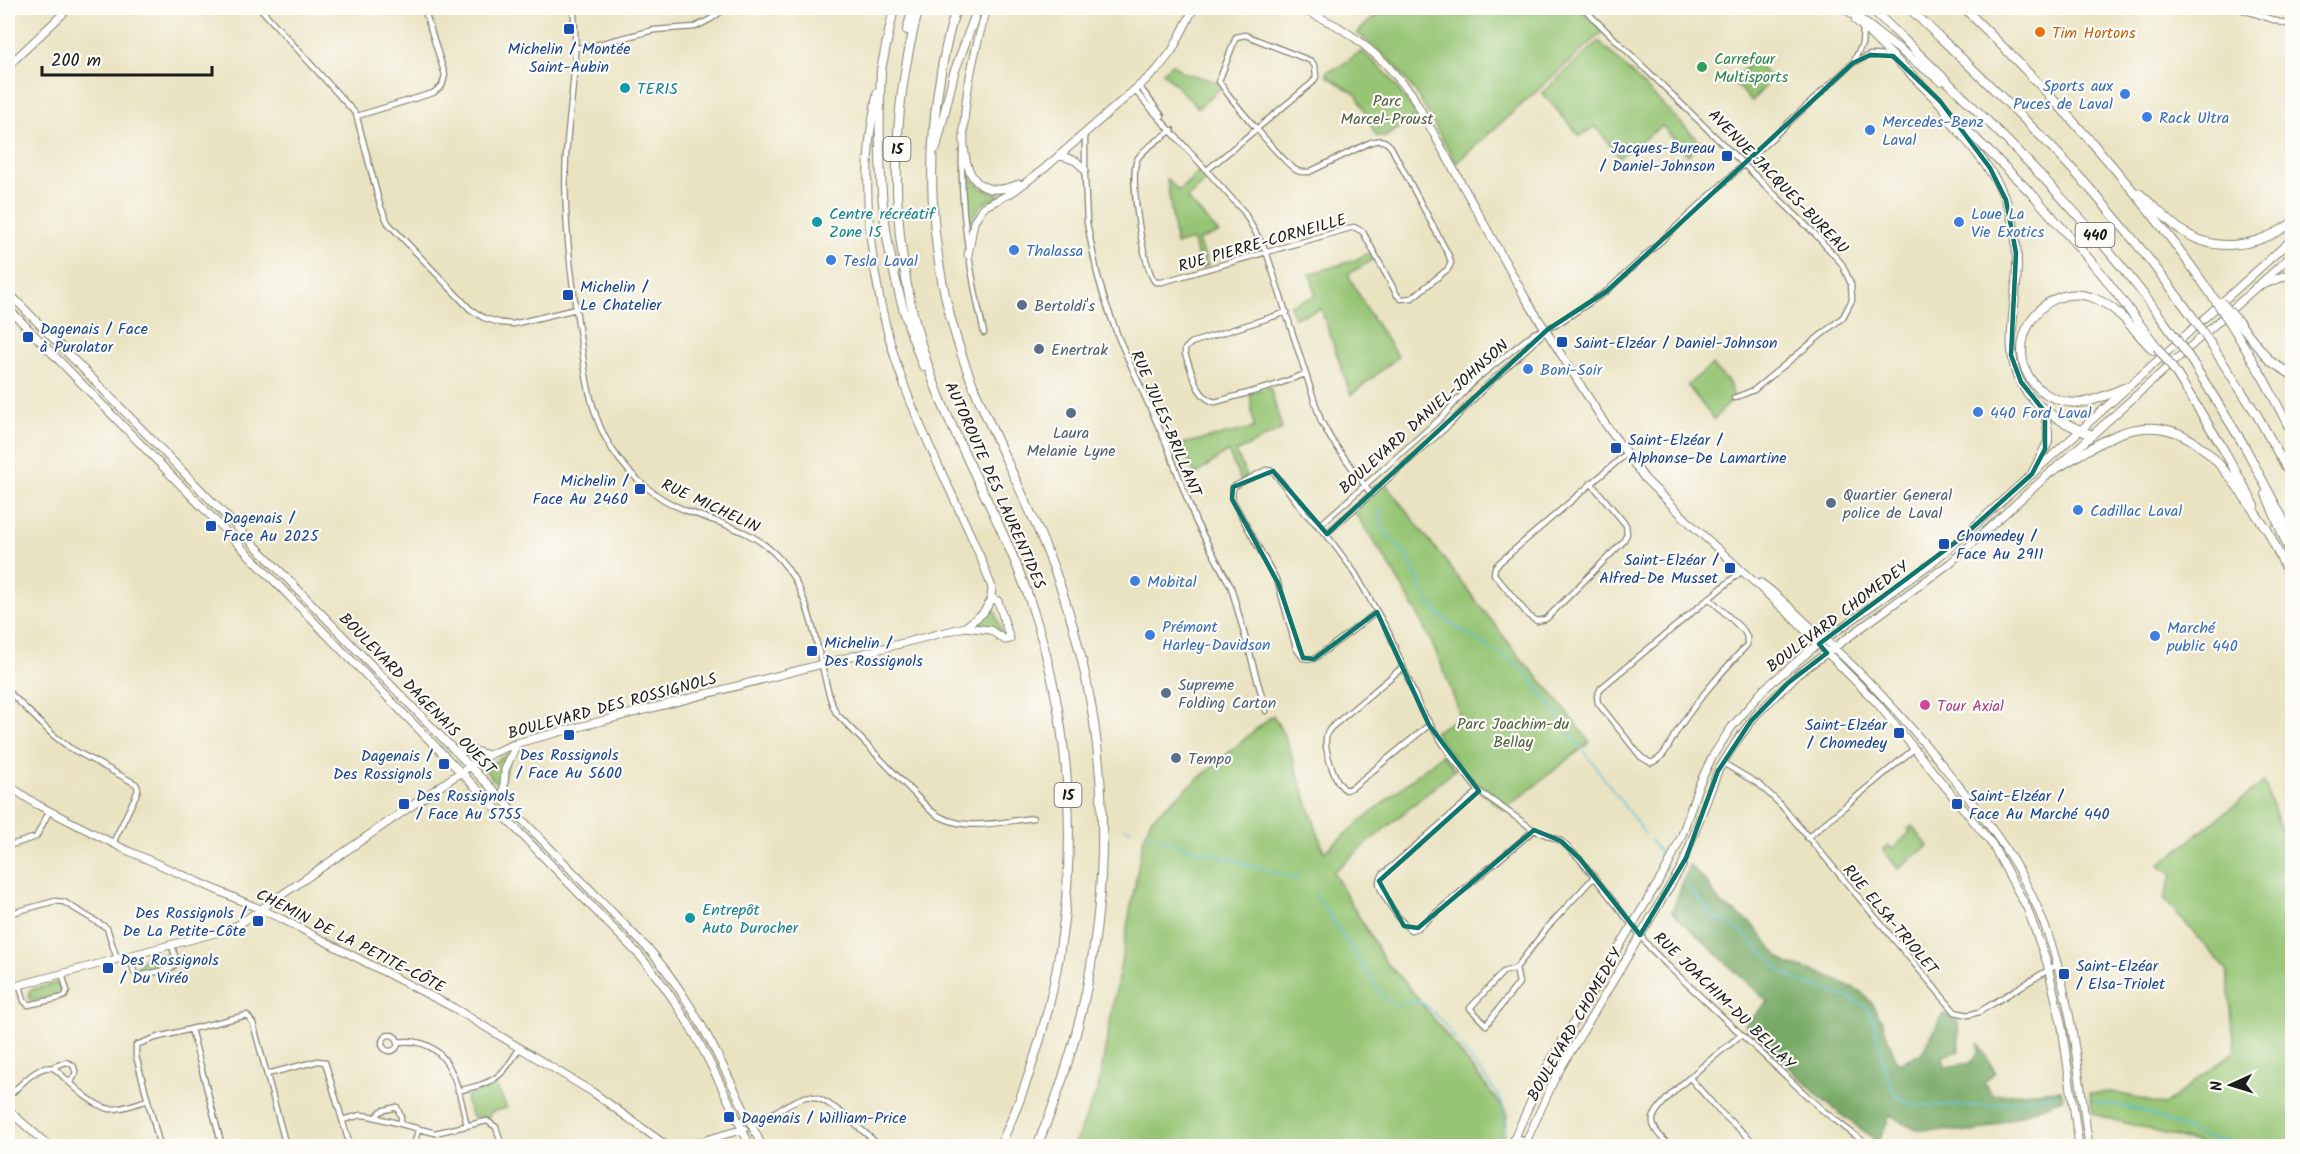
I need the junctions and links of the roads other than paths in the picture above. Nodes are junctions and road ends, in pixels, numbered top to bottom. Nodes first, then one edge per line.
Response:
1 (69, 8) edge
2 (260, 8) edge
3 (424, 8) edge
4 (573, 8) edge
5 (726, 8) edge
6 (894, 8) edge
7 (913, 8) edge
8 (919, 8) edge
9 (956, 8) edge
10 (978, 8) edge
11 (987, 8) edge
12 (1194, 8) edge
13 (1300, 8) edge
14 (1583, 8) edge
15 (1844, 8) edge
16 (1871, 8) edge
17 (1909, 8) edge
18 (1915, 8) edge
19 (1964, 8) edge
20 (2237, 8) edge
21 (2272, 8) edge
22 (2292, 15) edge
23 (2292, 26) edge
24 (1863, 27) junction
25 (1929, 27) junction
26 (575, 48) junction
27 (1893, 56) junction
28 (1853, 63) junction
29 (8, 64) edge
30 (881, 70) junction
31 (1137, 88) junction
32 (1970, 103) junction
33 (1945, 110) junction
34 (357, 116) junction
35 (1258, 128) junction
36 (1172, 130) junction
37 (1083, 135) junction
38 (962, 146) junction
39 (1059, 155) junction
40 (1745, 164) junction
41 (932, 169) junction
42 (1084, 170) junction
43 (1207, 171) junction
44 (1029, 179) junction
45 (2126, 182) junction
46 (898, 206) junction
47 (2292, 224) edge
48 (2292, 239) edge
49 (1266, 251) junction
50 (969, 255) junction
51 (2292, 255) edge
52 (2292, 273) edge
53 (2256, 287) junction
54 (8, 292) edge
55 (8, 308) edge
56 (576, 309) junction
57 (1287, 312) junction
58 (2233, 322) junction
59 (1546, 330) junction
60 (984, 333) dead end
61 (2155, 349) junction
62 (1305, 374) junction
63 (2292, 375) edge
64 (2129, 386) junction
65 (1734, 398) dead end
66 (2045, 412) junction
67 (2081, 430) junction
68 (2292, 433) edge
69 (2092, 435) junction
70 (2245, 447) junction
71 (963, 453) junction
72 (1626, 454) junction
73 (2052, 471) junction
74 (2032, 474) junction
75 (2292, 478) edge
76 (1591, 483) junction
77 (1364, 486) junction
78 (1371, 494) junction
79 (1319, 526) junction
80 (2267, 530) junction
81 (1326, 534) junction
82 (2292, 536) edge
83 (2292, 556) edge
84 (1742, 571) junction
85 (2292, 581) edge
86 (1709, 598) junction
87 (990, 600) junction
88 (1377, 612) junction
89 (965, 627) junction
90 (1825, 639) junction
91 (1819, 644) junction
92 (1835, 647) junction
93 (1827, 653) junction
94 (821, 664) junction
95 (1403, 667) junction
96 (8, 691) edge
97 (1266, 711) dead end
98 (1429, 725) junction
99 (517, 743) junction
100 (1915, 748) junction
101 (455, 751) junction
102 (489, 755) junction
103 (1723, 763) junction
104 (471, 766) junction
105 (461, 772) junction
106 (8, 785) edge
107 (1479, 791) junction
108 (503, 800) junction
109 (49, 812) junction
110 (1033, 818) dead end
111 (1534, 830) junction
112 (1807, 838) junction
113 (113, 843) junction
114 (8, 846) edge
115 (1594, 877) junction
116 (262, 909) junction
117 (8, 914) edge
118 (1633, 926) junction
119 (1640, 935) junction
120 (172, 945) junction
121 (130, 956) junction
122 (117, 959) junction
123 (2058, 964) junction
124 (1516, 968) junction
125 (2049, 970) junction
126 (62, 973) junction
127 (20, 985) junction
128 (8, 988) edge
129 (191, 1029) junction
130 (1740, 1035) junction
131 (398, 1042) dead end
132 (520, 1047) junction
133 (53, 1067) junction
134 (267, 1074) junction
135 (1690, 1078) junction
136 (70, 1083) junction
137 (458, 1091) junction
138 (8, 1096) edge
139 (148, 1100) junction
140 (8, 1110) edge
141 (376, 1117) junction
142 (342, 1120) junction
143 (401, 1124) junction
144 (752, 1125) junction
145 (467, 1126) junction
146 (418, 1130) junction
147 (742, 1130) junction
148 (1515, 1137) junction
149 (1525, 1144) edge
150 (49, 1146) edge
151 (160, 1146) edge
152 (222, 1146) edge
153 (286, 1146) edge
154 (350, 1146) edge
155 (414, 1146) edge
156 (502, 1146) edge
157 (667, 1146) edge
158 (685, 1146) edge
159 (750, 1146) edge
160 (762, 1146) edge
161 (880, 1146) edge
162 (1000, 1146) edge
163 (1037, 1146) edge
164 (1511, 1146) edge
165 (1538, 1146) edge
166 (1670, 1146) edge
167 (1758, 1146) edge
168 (1869, 1146) edge
169 (2079, 1146) edge
170 (2089, 1146) edge

1 - 29 street
2 - 34 street
3 - 34 street
4 - 26 street, RUE MICHELIN
5 - 26 street
6 - 30 main road
7 - 46 highway
8 - 46 highway, AUTOROUTE DES LAURENTIDES / 15
9 - 41 highway, AUTOROUTE DES LAURENTIDES / 15
10 - 41 highway
11 - 38 street
12 - 31 street
13 - 59 street
14 - 40 street, AVENUE JACQUES-BUREAU
15 - 24 main road
15 - 32 highway
16 - 32 highway, 440
17 - 25 highway, 440
18 - 25 highway
19 - 45 main road
20 - 23 street
21 - 22 street
24 - 27 main road
24 - 28 street, BOULEVARD DANIEL-JOHNSON
25 - 75 highway, 440, bridge
26 - 56 street, RUE MICHELIN
27 - 28 street, BOULEVARD DANIEL-JOHNSON
27 - 33 main road
28 - 40 street, BOULEVARD DANIEL-JOHNSON
30 - 71 highway
30 - 87 street
31 - 36 street
31 - 37 street
32 - 70 highway, 440, bridge
33 - 61 main road
33 - 66 main road
34 - 56 street
35 - 35 street
35 - 43 street
35 - 49 street, RUE PIERRE-CORNEILLE
36 - 43 street
36 - 49 street, RUE PIERRE-CORNEILLE
37 - 39 street
37 - 42 street, RUE JULES-BRILLANT
38 - 44 street
38 - 50 street
39 - 42 street
39 - 44 street
40 - 59 street, BOULEVARD DANIEL-JOHNSON
40 - 65 street, AVENUE JACQUES-BUREAU
41 - 163 highway, AUTOROUTE DES LAURENTIDES / 15
42 - 97 street, RUE JULES-BRILLANT
43 - 49 street
44 - 50 street
45 - 47 main road
45 - 58 main road, bridge
46 - 71 highway, AUTOROUTE DES LAURENTIDES / 15
48 - 64 street, BOULEVARD CHOMEDEY
49 - 57 street
50 - 60 street
51 - 53 street, BOULEVARD CHOMEDEY
52 - 53 main road
53 - 69 street, BOULEVARD CHOMEDEY
54 - 101 street, BOULEVARD DAGENAIS OUEST
55 - 105 street, BOULEVARD DAGENAIS OUEST
56 - 94 street, RUE MICHELIN
57 - 62 street
57 - 62 street
58 - 63 main road
58 - 68 main road
59 - 72 street
59 - 77 street, BOULEVARD DANIEL-JOHNSON
59 - 78 street, BOULEVARD DANIEL-JOHNSON
61 - 64 main road
61 - 80 main road, bridge
62 - 77 street
64 - 67 street, BOULEVARD CHOMEDEY
66 - 67 main road
66 - 74 main road
67 - 69 main road
67 - 74 street, BOULEVARD CHOMEDEY
69 - 73 street, BOULEVARD CHOMEDEY
70 - 82 highway, 440
70 - 83 highway
71 - 162 highway, AUTOROUTE DES LAURENTIDES / 15
72 - 76 street
72 - 84 street
73 - 80 main road
73 - 92 street, BOULEVARD CHOMEDEY
74 - 90 street, BOULEVARD CHOMEDEY
76 - 76 street
77 - 78 street
77 - 79 street, BOULEVARD DANIEL-JOHNSON
78 - 81 street, BOULEVARD DANIEL-JOHNSON
79 - 81 street, RUE JOACHIM-DU BELLAY
79 - 88 street, RUE JOACHIM-DU BELLAY
80 - 85 main road
81 - 88 street, RUE JOACHIM-DU BELLAY
84 - 86 street
84 - 90 street
84 - 91 street
86 - 86 street
87 - 89 street, BOULEVARD DES ROSSIGNOLS
87 - 89 street, BOULEVARD DES ROSSIGNOLS
88 - 95 street, RUE JOACHIM-DU BELLAY
89 - 94 street, BOULEVARD DES ROSSIGNOLS
90 - 91 street, BOULEVARD CHOMEDEY
90 - 92 street
91 - 93 street
91 - 118 street, BOULEVARD CHOMEDEY
92 - 93 street, BOULEVARD CHOMEDEY
92 - 123 street
93 - 100 street
93 - 103 street, BOULEVARD CHOMEDEY
94 - 99 street, BOULEVARD DES ROSSIGNOLS
94 - 110 street, RUE MICHELIN
95 - 98 street, RUE JOACHIM-DU BELLAY
95 - 98 street
96 - 113 street
98 - 107 street, RUE JOACHIM-DU BELLAY
99 - 102 street, BOULEVARD DES ROSSIGNOLS
99 - 108 street
100 - 112 street
100 - 125 street
101 - 102 street
101 - 104 street, BOULEVARD DAGENAIS OUEST
102 - 104 street, BOULEVARD DES ROSSIGNOLS
103 - 112 street, RUE ELSA-TRIOLET
103 - 119 street, BOULEVARD CHOMEDEY
104 - 105 street, BOULEVARD DES ROSSIGNOLS
104 - 108 street, BOULEVARD DAGENAIS OUEST
105 - 116 street, BOULEVARD DES ROSSIGNOLS
105 - 147 street, BOULEVARD DAGENAIS OUEST
106 - 109 street, CHEMIN DE LA PETITE-CÔTE
107 - 111 street, RUE JOACHIM-DU BELLAY
107 - 111 street
108 - 144 street, BOULEVARD DAGENAIS OUEST
109 - 113 street, CHEMIN DE LA PETITE-CÔTE
109 - 114 street
111 - 115 street, RUE JOACHIM-DU BELLAY
112 - 125 street, RUE ELSA-TRIOLET
113 - 116 street, CHEMIN DE LA PETITE-CÔTE
115 - 118 street, RUE JOACHIM-DU BELLAY
115 - 124 street
116 - 120 street, BOULEVARD DES ROSSIGNOLS
116 - 132 street, CHEMIN DE LA PETITE-CÔTE
117 - 122 street
118 - 119 street, RUE JOACHIM-DU BELLAY
118 - 148 street, BOULEVARD CHOMEDEY
119 - 130 street, RUE JOACHIM-DU BELLAY
119 - 149 street, BOULEVARD CHOMEDEY
120 - 121 street, BOULEVARD DES ROSSIGNOLS
120 - 121 street
121 - 122 street, BOULEVARD DES ROSSIGNOLS
122 - 126 street, BOULEVARD DES ROSSIGNOLS
123 - 125 street, RUE ELSA-TRIOLET
123 - 170 street
124 - 124 street
125 - 169 street
126 - 127 street, BOULEVARD DES ROSSIGNOLS
126 - 127 street
127 - 128 street, BOULEVARD DES ROSSIGNOLS
129 - 134 street
129 - 139 street
129 - 152 street
130 - 135 street
130 - 168 street, RUE JOACHIM-DU BELLAY
131 - 137 street
132 - 137 street
132 - 157 street, CHEMIN DE LA PETITE-CÔTE
133 - 136 street
133 - 136 street
133 - 138 street
134 - 142 street
134 - 153 street
135 - 166 street
135 - 167 street
136 - 139 street
137 - 145 street
139 - 151 street
140 - 150 street
141 - 142 street
141 - 143 street
141 - 143 street
142 - 154 street
143 - 146 street
144 - 147 street
144 - 160 street, BOULEVARD DAGENAIS OUEST
144 - 161 street
145 - 146 street
145 - 156 street
146 - 155 street
147 - 158 street
147 - 159 street, BOULEVARD DAGENAIS OUEST
148 - 149 street
148 - 164 street, BOULEVARD CHOMEDEY
149 - 165 street

